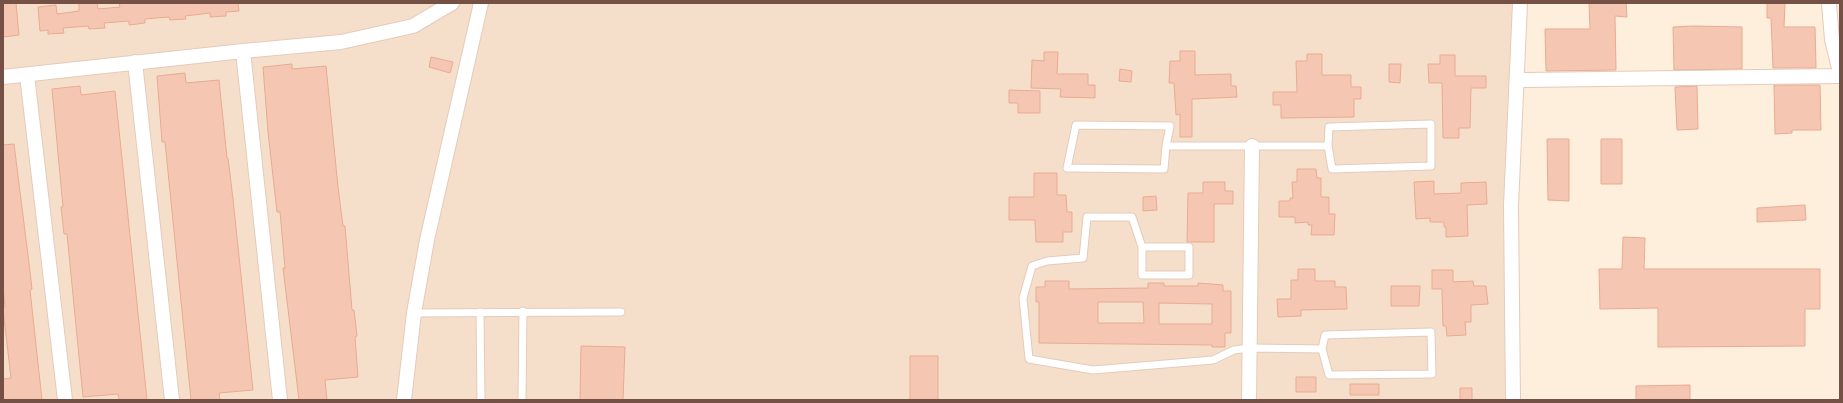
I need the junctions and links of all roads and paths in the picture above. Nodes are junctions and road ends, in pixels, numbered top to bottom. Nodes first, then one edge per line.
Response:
1 (452, 3) edge
2 (481, 3) edge
3 (1520, 3) edge
4 (1829, 3) edge
5 (243, 51) junction
6 (135, 62) junction
7 (1840, 72) edge
8 (27, 75) junction
9 (1840, 76) edge
10 (3, 77) edge
11 (1517, 80) junction
12 (1166, 146) junction
13 (1252, 146) junction
14 (1328, 146) junction
15 (1142, 247) junction
16 (523, 311) junction
17 (480, 312) junction
18 (621, 312) dead end
19 (414, 313) junction
20 (1249, 348) junction
21 (1322, 349) junction
22 (65, 400) edge
23 (172, 400) edge
24 (280, 400) edge
25 (404, 400) edge
26 (481, 400) edge
27 (522, 400) edge
28 (1249, 400) edge
29 (1513, 400) edge

1 - 5 street
2 - 19 street
3 - 11 street
4 - 7 street
5 - 6 street
5 - 24 street
6 - 8 street
6 - 23 street
8 - 10 street
8 - 22 street
9 - 11 street
11 - 29 street
12 - 12 lane
12 - 13 lane
13 - 14 lane
13 - 20 street
14 - 14 lane
15 - 15 lane
15 - 20 lane
16 - 17 lane
16 - 18 lane
16 - 27 lane
17 - 19 lane
17 - 26 lane
19 - 25 street
20 - 21 lane
20 - 28 street
21 - 21 lane

